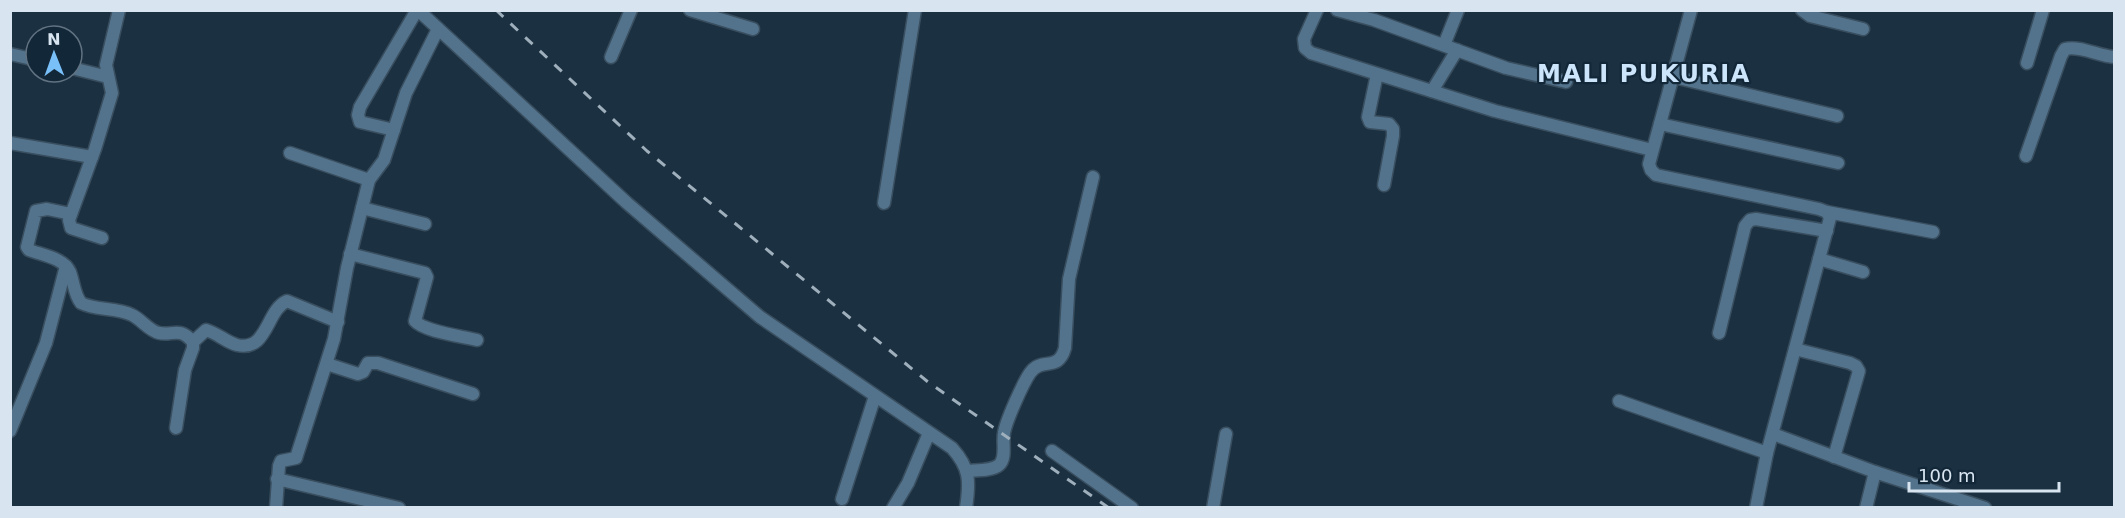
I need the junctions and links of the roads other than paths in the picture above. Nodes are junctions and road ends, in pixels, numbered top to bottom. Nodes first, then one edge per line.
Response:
1 (119, 10) edge
2 (418, 10) edge
3 (631, 10) edge
4 (690, 10) edge
5 (915, 10) edge
6 (1317, 10) edge
7 (1337, 10) edge
8 (1458, 10) edge
9 (1691, 10) edge
10 (1802, 10) edge
11 (2043, 10) edge
12 (438, 29) junction
13 (753, 29) dead end
14 (1863, 29) dead end
15 (1444, 45) junction
16 (1457, 50) junction
17 (611, 57) dead end
18 (2115, 57) edge
19 (2027, 63) dead end
20 (84, 71) edge
21 (1377, 74) junction
22 (108, 77) junction
23 (1674, 77) junction
24 (1566, 82) dead end
25 (1432, 91) junction
26 (1837, 116) dead end
27 (1660, 124) junction
28 (394, 130) junction
29 (10, 143) edge
30 (1652, 150) junction
31 (290, 153) dead end
32 (2026, 156) dead end
33 (92, 157) junction
34 (1838, 163) dead end
35 (1092, 177) dead end
36 (369, 180) junction
37 (1384, 185) dead end
38 (884, 203) dead end
39 (362, 208) junction
40 (1827, 212) junction
41 (71, 214) junction
42 (424, 224) dead end
43 (1827, 231) junction
44 (1933, 232) dead end
45 (102, 238) dead end
46 (350, 254) junction
47 (1820, 259) junction
48 (66, 266) junction
49 (1863, 272) dead end
50 (338, 322) junction
51 (1719, 333) dead end
52 (477, 340) dead end
53 (193, 342) junction
54 (1795, 349) junction
55 (327, 364) junction
56 (473, 394) dead end
57 (875, 396) junction
58 (1619, 401) dead end
59 (16, 403) edge
60 (176, 428) dead end
61 (10, 431) edge
62 (929, 433) junction
63 (1226, 434) dead end
64 (1773, 434) junction
65 (1052, 451) dead end
66 (1767, 453) junction
67 (1834, 457) junction
68 (967, 471) junction
69 (1875, 472) junction
70 (278, 479) junction
71 (842, 499) dead end
72 (276, 507) edge
73 (399, 507) edge
74 (893, 507) edge
75 (966, 507) edge
76 (1132, 507) edge
77 (1213, 507) edge
78 (1756, 507) edge
79 (1866, 507) edge
80 (1985, 507) edge

1 - 22 street
2 - 12 street
2 - 28 street
3 - 17 street
4 - 13 street
5 - 38 street
6 - 21 street
7 - 15 street
8 - 15 street
9 - 23 street
10 - 14 street
11 - 19 street
12 - 28 street
12 - 57 street
15 - 16 street
16 - 24 street
16 - 25 street
18 - 32 street
20 - 22 street
21 - 25 street
21 - 37 street
22 - 33 street
23 - 26 street
23 - 27 street
25 - 30 street
27 - 30 street
27 - 34 street
28 - 36 street
29 - 33 street
30 - 40 street
31 - 36 street
33 - 41 street
35 - 68 street
36 - 39 street
39 - 42 street
39 - 46 street
40 - 43 street
40 - 44 street
41 - 45 street
41 - 48 street
43 - 47 street
43 - 51 street
46 - 50 street
46 - 52 street
47 - 49 street
47 - 54 street
48 - 53 street
48 - 59 street
50 - 53 street
50 - 55 street
53 - 60 street
54 - 64 street
54 - 67 street
55 - 56 street
55 - 70 street
57 - 62 street
57 - 71 street
58 - 66 street
59 - 61 street
62 - 68 street
62 - 74 street
63 - 77 street
64 - 66 street
64 - 67 street
65 - 76 street
66 - 78 street
67 - 69 street
68 - 75 street
69 - 79 street
69 - 80 street
70 - 72 street
70 - 73 street

